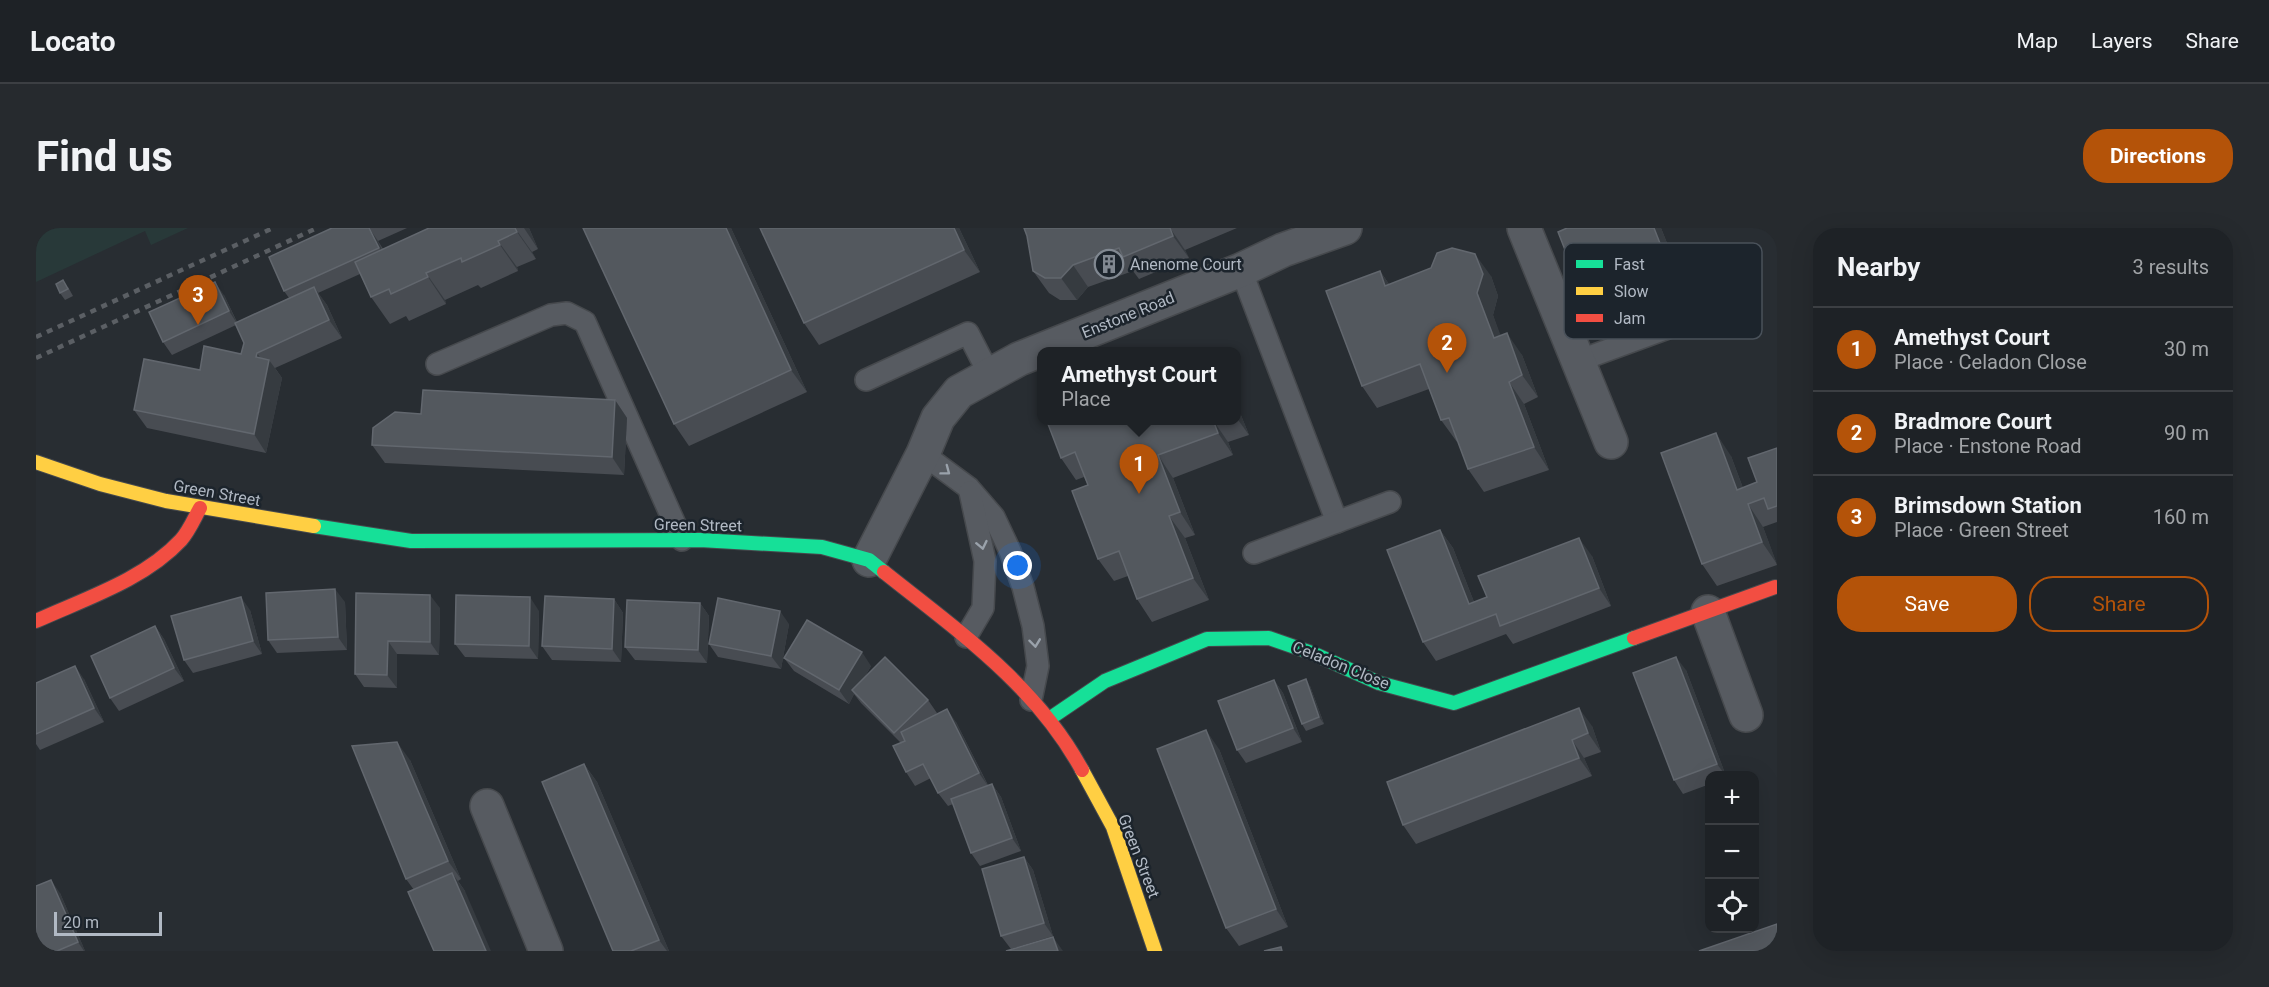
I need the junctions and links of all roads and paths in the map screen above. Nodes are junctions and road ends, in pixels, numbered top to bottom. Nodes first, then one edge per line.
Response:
1 (1345, 228) edge
2 (1524, 228) edge
3 (1241, 270) junction
4 (1564, 327) edge
5 (1569, 339) edge
6 (1638, 339) edge
7 (1049, 347) edge
8 (1037, 352) edge
9 (1578, 361) junction
10 (437, 364) dead end
11 (989, 375) junction
12 (866, 380) dead end
13 (1611, 442) dead end
14 (923, 454) junction
15 (36, 462) edge
16 (969, 488) junction
17 (1390, 502) dead end
18 (200, 508) junction
19 (1337, 522) junction
20 (682, 540) junction
21 (1254, 553) dead end
22 (869, 560) junction
23 (1775, 587) dead end
24 (1707, 612) junction
25 (36, 621) edge
26 (966, 636) junction
27 (1031, 700) junction
28 (1746, 715) dead end
29 (1049, 719) junction
30 (487, 806) dead end
31 (546, 951) edge
32 (1155, 951) edge

1 - 3 street, Enstone Road
2 - 4 street
3 - 7 street, Enstone Road
3 - 19 lane
5 - 9 street
6 - 9 lane
8 - 11 street, Enstone Road
9 - 13 street
10 - 20 lane
11 - 12 lane
11 - 14 street, Enstone Road
14 -> 16 lane
14 - 22 street, Enstone Road
15 - 18 street, Green Street
16 -> 26 lane
16 -> 27 lane
17 - 19 lane
18 - 20 street, Green Street
18 - 25 street
19 - 21 lane
20 - 22 street, Green Street
22 - 26 street, Green Street
23 - 24 street, Celadon Close
24 - 28 street
24 - 29 street, Celadon Close
26 - 27 street, Green Street
27 - 29 street, Green Street
29 - 32 street, Green Street
30 - 31 street

